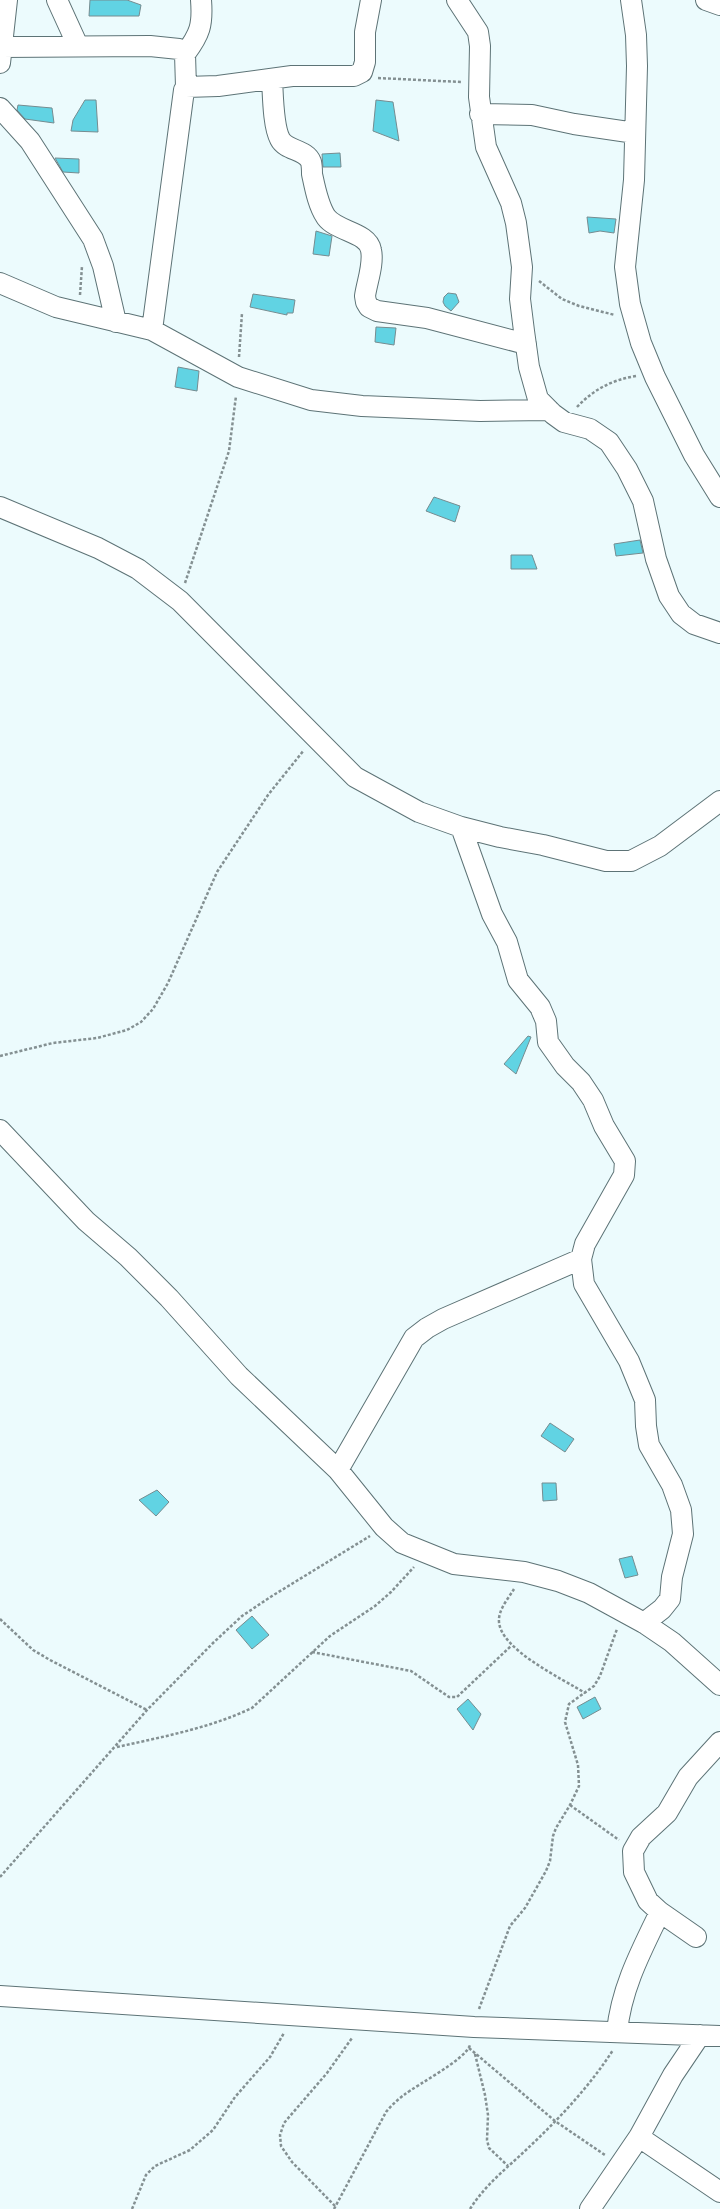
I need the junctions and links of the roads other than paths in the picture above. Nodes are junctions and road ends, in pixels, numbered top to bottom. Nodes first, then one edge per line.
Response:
1 (7, 0) edge
2 (57, 0) edge
3 (201, 0) edge
4 (371, 0) edge
5 (457, 0) edge
6 (631, 0) edge
7 (706, 0) edge
8 (720, 5) edge
9 (78, 46) junction
10 (185, 54) junction
11 (1, 55) edge
12 (272, 79) junction
13 (186, 87) junction
14 (0, 108) edge
15 (480, 114) junction
16 (635, 133) junction
17 (0, 283) edge
18 (116, 322) junction
19 (152, 330) junction
20 (526, 344) junction
21 (557, 416) junction
22 (720, 497) edge
23 (0, 507) edge
24 (720, 634) edge
25 (720, 801) edge
26 (461, 827) junction
27 (0, 1130) edge
28 (581, 1259) junction
29 (338, 1470) junction
30 (644, 1623) junction
31 (720, 1685) edge
32 (720, 1742) edge
33 (660, 1912) junction
34 (696, 1937) dead end
35 (0, 1996) edge
36 (621, 2032) junction
37 (700, 2035) junction
38 (720, 2036) edge
39 (639, 2137) junction
40 (720, 2192) edge
41 (590, 2209) edge

1 - 11 street
2 - 9 street
3 - 10 street
4 - 12 street
5 - 15 street
6 - 16 street
7 - 8 street
9 - 10 street
9 - 11 street
10 - 13 street
12 - 13 street
12 - 20 street
13 - 19 street
14 - 18 street
15 - 16 street
15 - 20 street
16 - 22 street
17 - 18 street
18 - 19 street
19 - 21 street
20 - 21 street
21 - 24 street
23 - 26 street
25 - 26 street
26 - 28 street
27 - 29 street
28 - 29 street
28 - 30 street
29 - 30 street
30 - 31 street
32 - 33 street
33 - 34 street
33 - 36 street
35 - 36 street
36 - 37 street
37 - 38 street
37 - 39 street
39 - 40 street
39 - 41 street

